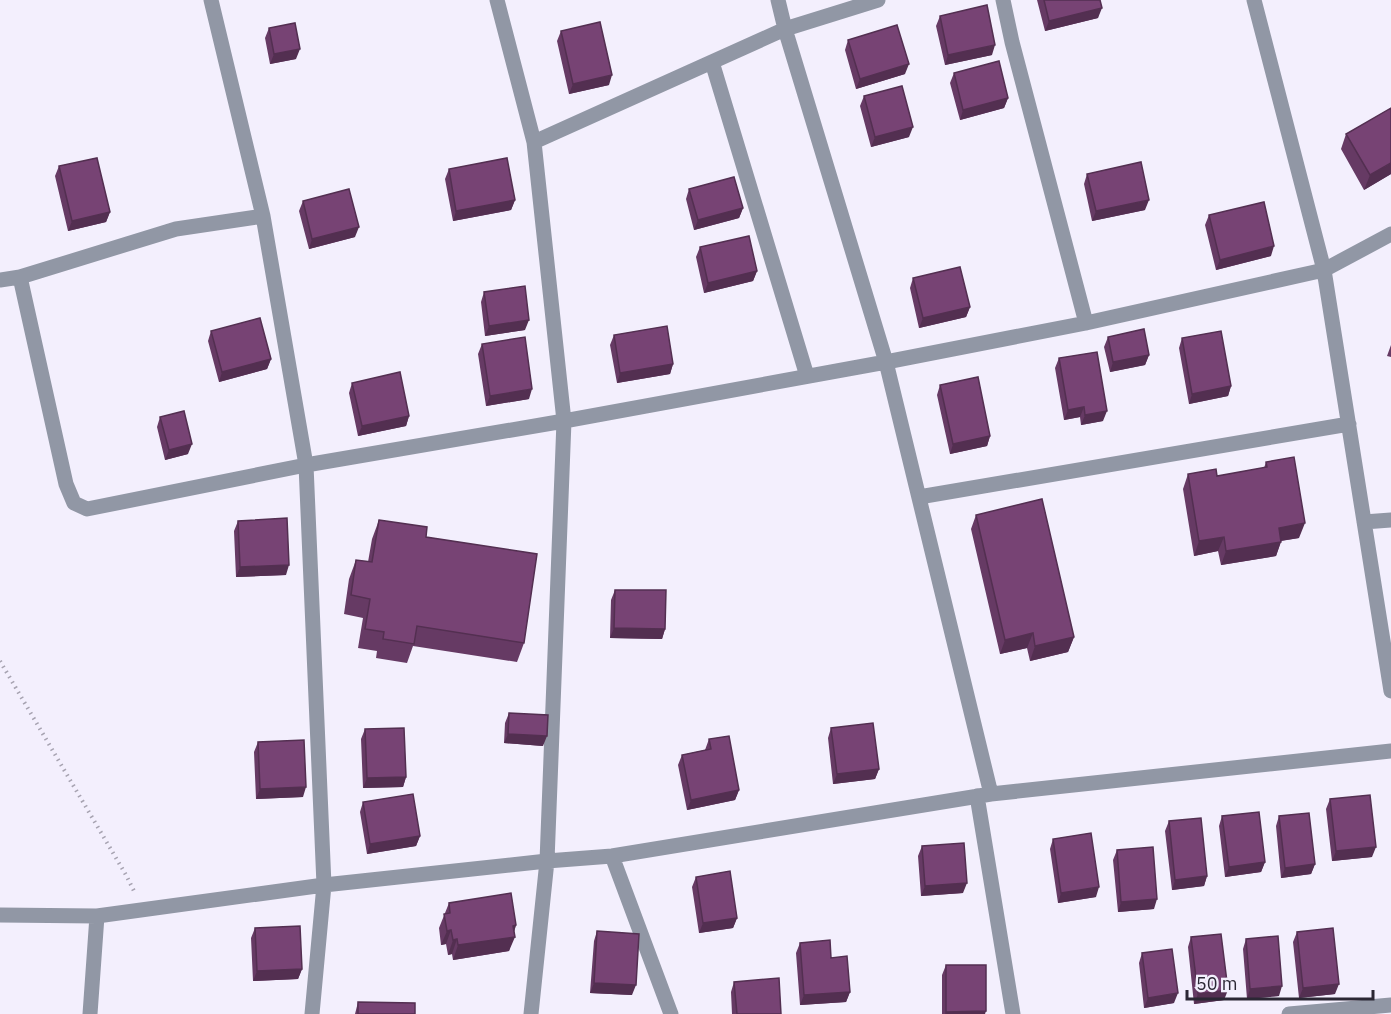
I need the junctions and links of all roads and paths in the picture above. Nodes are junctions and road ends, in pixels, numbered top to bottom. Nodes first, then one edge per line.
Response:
1 (211, 0) edge
2 (497, 0) edge
3 (778, 0) edge
4 (878, 0) edge
5 (1003, 0) edge
6 (1254, 0) edge
7 (785, 29) junction
8 (712, 62) junction
9 (534, 142) junction
10 (263, 216) junction
11 (1391, 234) edge
12 (1324, 270) junction
13 (20, 277) junction
14 (0, 280) edge
15 (1086, 323) junction
16 (886, 362) junction
17 (807, 376) junction
18 (564, 421) junction
19 (1349, 424) junction
20 (306, 465) junction
21 (919, 497) junction
22 (1391, 520) edge
23 (1364, 522) junction
24 (0, 661) edge
25 (1391, 691) edge
26 (1391, 751) edge
27 (984, 795) junction
28 (612, 856) junction
29 (547, 861) junction
30 (324, 885) junction
31 (143, 910) junction
32 (0, 915) edge
33 (98, 916) junction
34 (1391, 1005) edge
35 (90, 1014) edge
36 (312, 1014) edge
37 (531, 1014) edge
38 (671, 1014) edge
39 (1013, 1014) edge
40 (1289, 1014) edge

1 - 10 street
2 - 9 street
3 - 7 street
4 - 7 street
5 - 15 street
6 - 12 street
7 - 8 street
7 - 16 street
8 - 9 street
8 - 17 street
9 - 18 street
10 - 13 street
10 - 20 street
11 - 12 street
12 - 15 street
12 - 19 street
13 - 14 street
13 - 20 street
15 - 16 street
16 - 17 street
16 - 21 street
17 - 18 street
18 - 20 street
18 - 29 street
19 - 21 street
19 - 23 street
20 - 30 street
21 - 27 street
22 - 23 street
23 - 25 street
24 - 31 path
26 - 27 street
27 - 28 street
27 - 39 street
28 - 29 street
28 - 38 street
29 - 30 street
29 - 37 street
30 - 31 street
30 - 36 street
31 - 33 street
32 - 33 street
33 - 35 street
34 - 40 street

